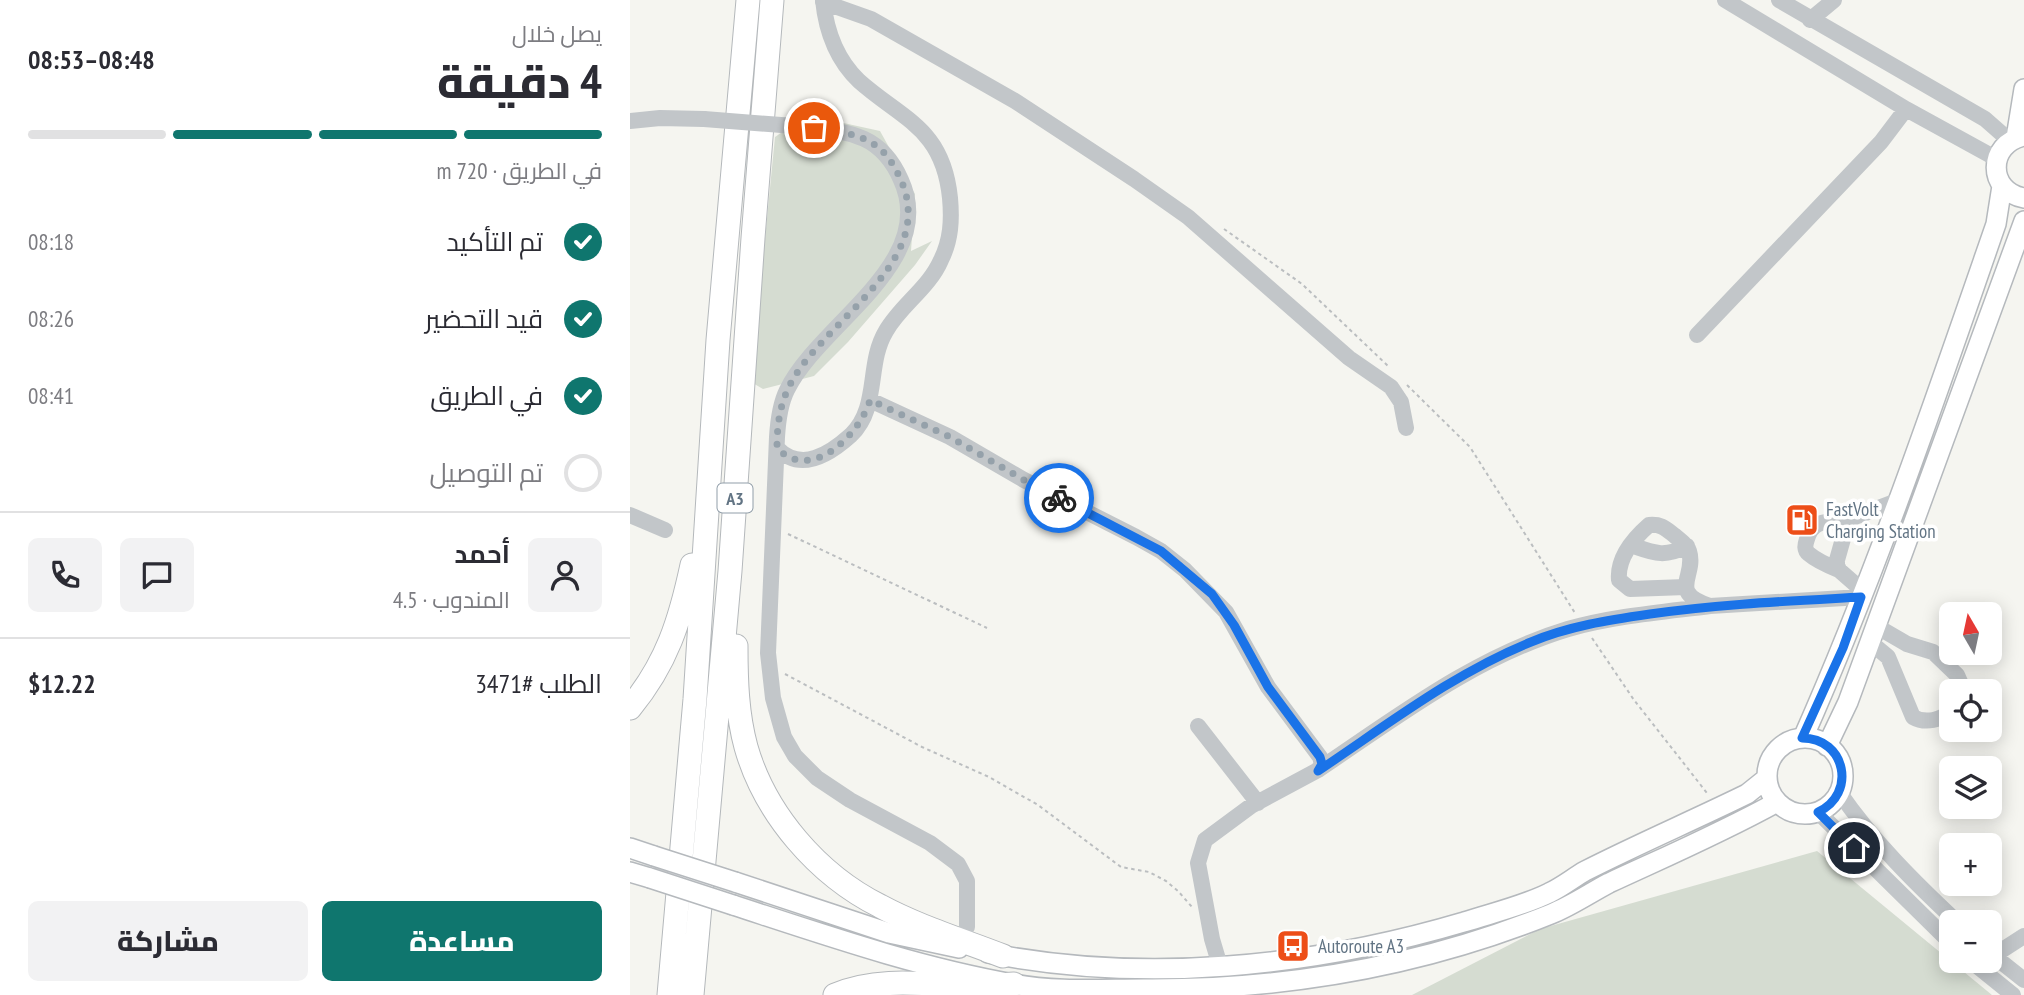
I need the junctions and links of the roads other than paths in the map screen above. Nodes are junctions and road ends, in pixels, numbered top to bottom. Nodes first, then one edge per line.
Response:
1 (747, 0) edge
2 (772, 0) edge
3 (1724, 0) edge
4 (1779, 0) edge
5 (1834, 0) edge
6 (823, 1) edge
7 (1810, 20) junction
8 (2024, 89) edge
9 (1906, 109) junction
10 (630, 121) edge
11 (2017, 138) edge
12 (1997, 159) junction
13 (2002, 186) junction
14 (2024, 198) edge
15 (2024, 221) edge
16 (1697, 335) dead end
17 (870, 400) junction
18 (1406, 428) dead end
19 (777, 448) junction
20 (708, 486) junction
21 (1897, 501) junction
22 (630, 515) edge
23 (1848, 521) junction
24 (665, 530) dead end
25 (1631, 545) junction
26 (1687, 546) junction
27 (1839, 570) junction
28 (730, 571) junction
29 (1686, 587) junction
30 (1862, 594) junction
31 (1710, 606) junction
32 (1873, 634) junction
33 (1959, 679) edge
34 (630, 708) edge
35 (1939, 718) edge
36 (1199, 726) dead end
37 (1802, 738) junction
38 (1828, 746) junction
39 (1318, 771) junction
40 (1767, 778) junction
41 (1839, 792) junction
42 (1777, 802) junction
43 (1258, 803) junction
44 (1818, 812) junction
45 (630, 848) edge
46 (630, 872) edge
47 (1944, 910) edge
48 (967, 927) dead end
49 (1939, 931) edge
50 (2024, 936) edge
51 (2002, 949) edge
52 (1003, 956) junction
53 (2002, 963) edge
54 (1220, 966) junction
55 (1986, 973) edge
56 (2024, 980) edge
57 (1013, 984) junction
58 (1280, 988) edge
59 (1241, 990) edge
60 (668, 995) edge
61 (692, 995) edge
62 (835, 995) edge
63 (2013, 995) edge

1 - 20 highway, A3
2 - 28 highway, A3
3 - 9 street
4 - 7 street
5 - 7 street
6 - 17 street
6 - 18 street
7 - 11 street
8 - 11 main road
9 - 12 street
9 - 16 street
10 - 19 street, bridge
11 - 12 main road
12 - 13 main road
13 - 14 main road
13 - 21 main road
15 - 32 main road
17 - 19 street
17 - 39 street
19 - 48 street
20 - 34 highway
20 - 60 highway, A3
21 - 23 street
21 - 30 main road
22 - 24 street
23 - 27 street
23 - 27 street
25 - 26 street
25 - 26 street
25 - 29 street
26 - 29 street
27 - 30 street
28 - 52 highway
28 - 61 highway, A3
29 - 31 street
30 - 31 street
30 - 37 main road
31 - 39 street
32 - 33 street
32 - 35 street
32 - 38 main road
36 - 43 street
37 - 38 main road
37 - 40 main road
38 - 41 main road
39 - 43 street
40 - 42 main road
40 - 54 main road
41 - 44 main road
41 - 47 street
42 - 44 main road
42 - 58 main road
43 - 54 street
44 - 49 street
45 - 52 main road, bridge
46 - 57 main road, bridge
50 - 51 street
52 - 54 main road
53 - 56 street
55 - 63 street
57 - 59 main road
57 - 62 highway
58 - 59 main road

